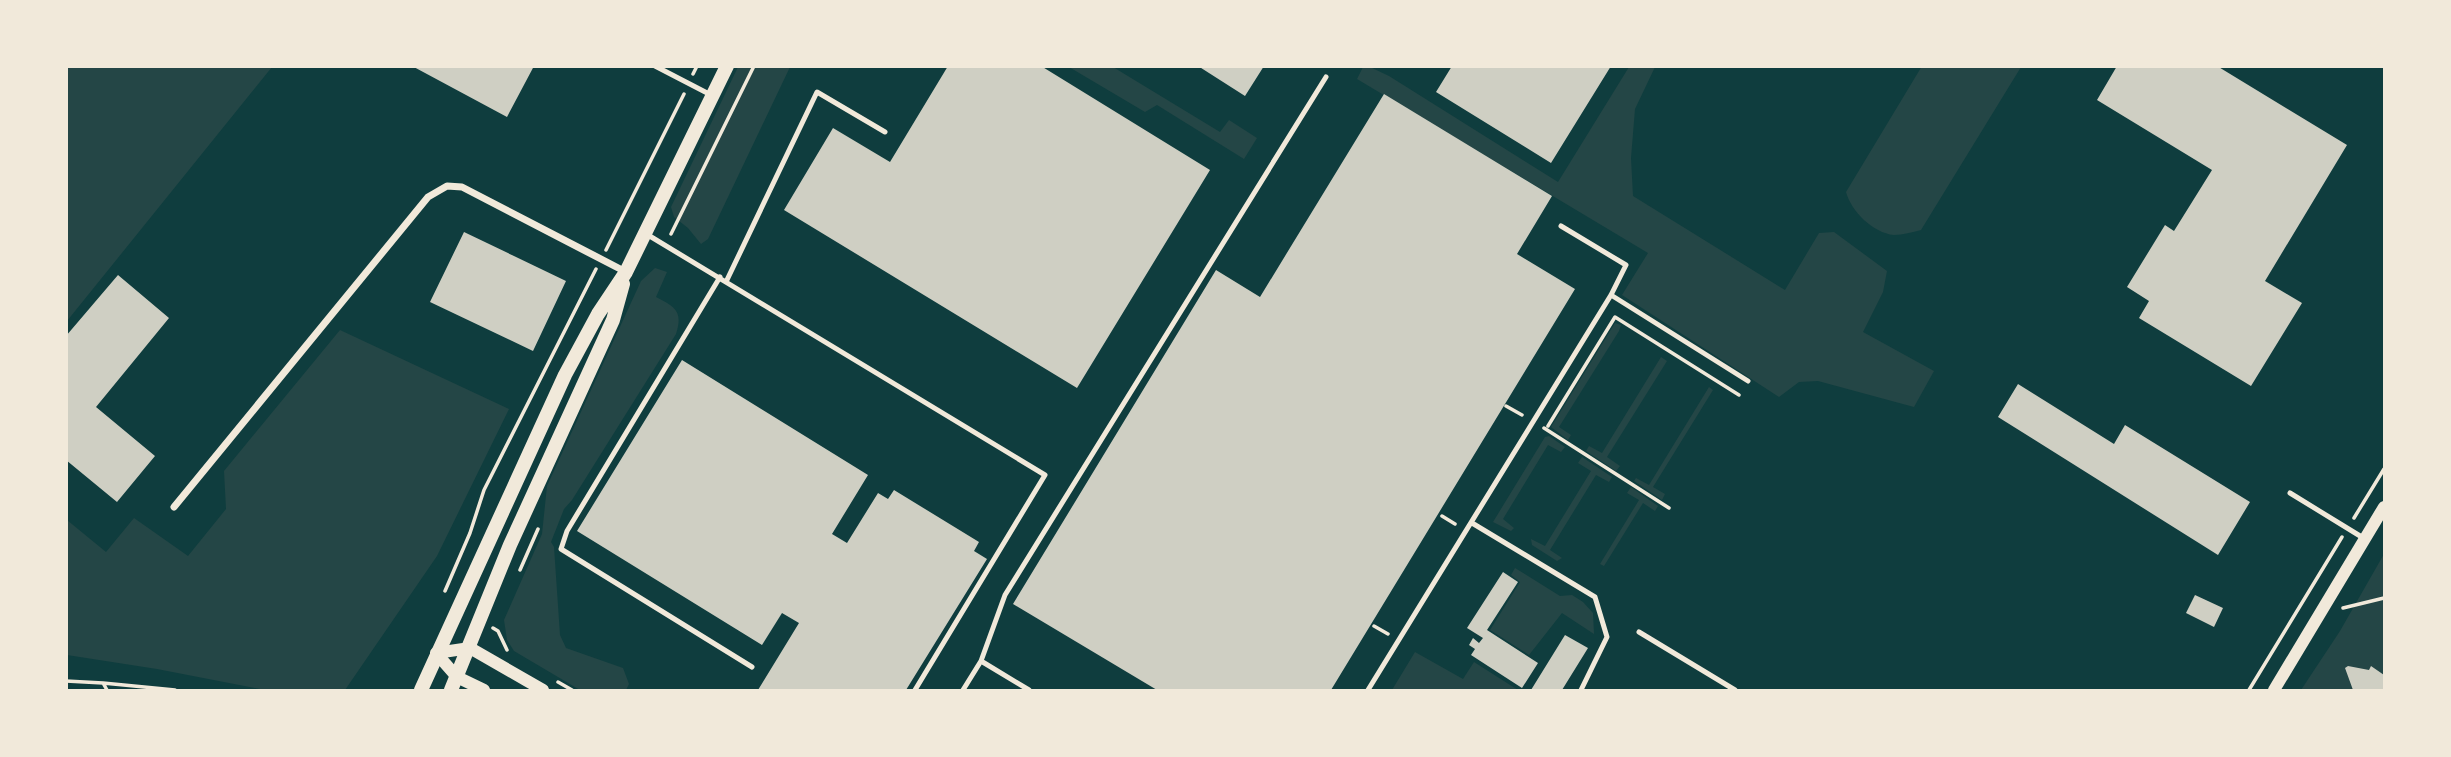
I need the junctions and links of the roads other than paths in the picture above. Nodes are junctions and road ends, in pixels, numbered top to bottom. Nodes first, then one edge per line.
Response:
1 (655, 66) edge
2 (727, 66) edge
3 (1325, 77) dead end
4 (713, 95) junction
5 (884, 132) dead end
6 (1560, 226) dead end
7 (645, 233) junction
8 (626, 272) junction
9 (720, 277) junction
10 (726, 282) junction
11 (1611, 295) junction
12 (1748, 381) dead end
13 (2290, 493) dead end
14 (174, 507) dead end
15 (2385, 507) edge
16 (1472, 523) junction
17 (2365, 539) junction
18 (1639, 632) dead end
19 (470, 649) junction
20 (436, 653) junction
21 (981, 662) junction
22 (752, 667) dead end
23 (457, 677) junction
24 (421, 691) edge
25 (451, 691) edge
26 (484, 691) edge
27 (542, 691) edge
28 (915, 691) edge
29 (963, 691) edge
30 (1029, 691) edge
31 (1368, 691) edge
32 (1581, 691) edge
33 (1735, 691) edge
34 (2274, 691) edge

1 - 4 lane
2 - 4 main road
3 - 21 lane
4 - 7 main road
5 - 10 lane
6 - 11 lane
7 - 8 main road
7 - 9 lane
8 - 14 street
8 - 19 main road
8 - 20 main road
9 - 10 lane
9 - 22 lane
10 - 28 lane
11 - 12 lane
11 - 16 lane
13 - 17 lane
15 - 17 street
16 - 31 lane
16 - 32 lane
17 - 34 street
18 - 33 lane
19 - 20 street
19 - 23 main road
19 - 27 street
20 - 23 street
20 - 24 main road
21 - 29 lane
21 - 30 lane
23 - 25 main road
23 - 26 street

